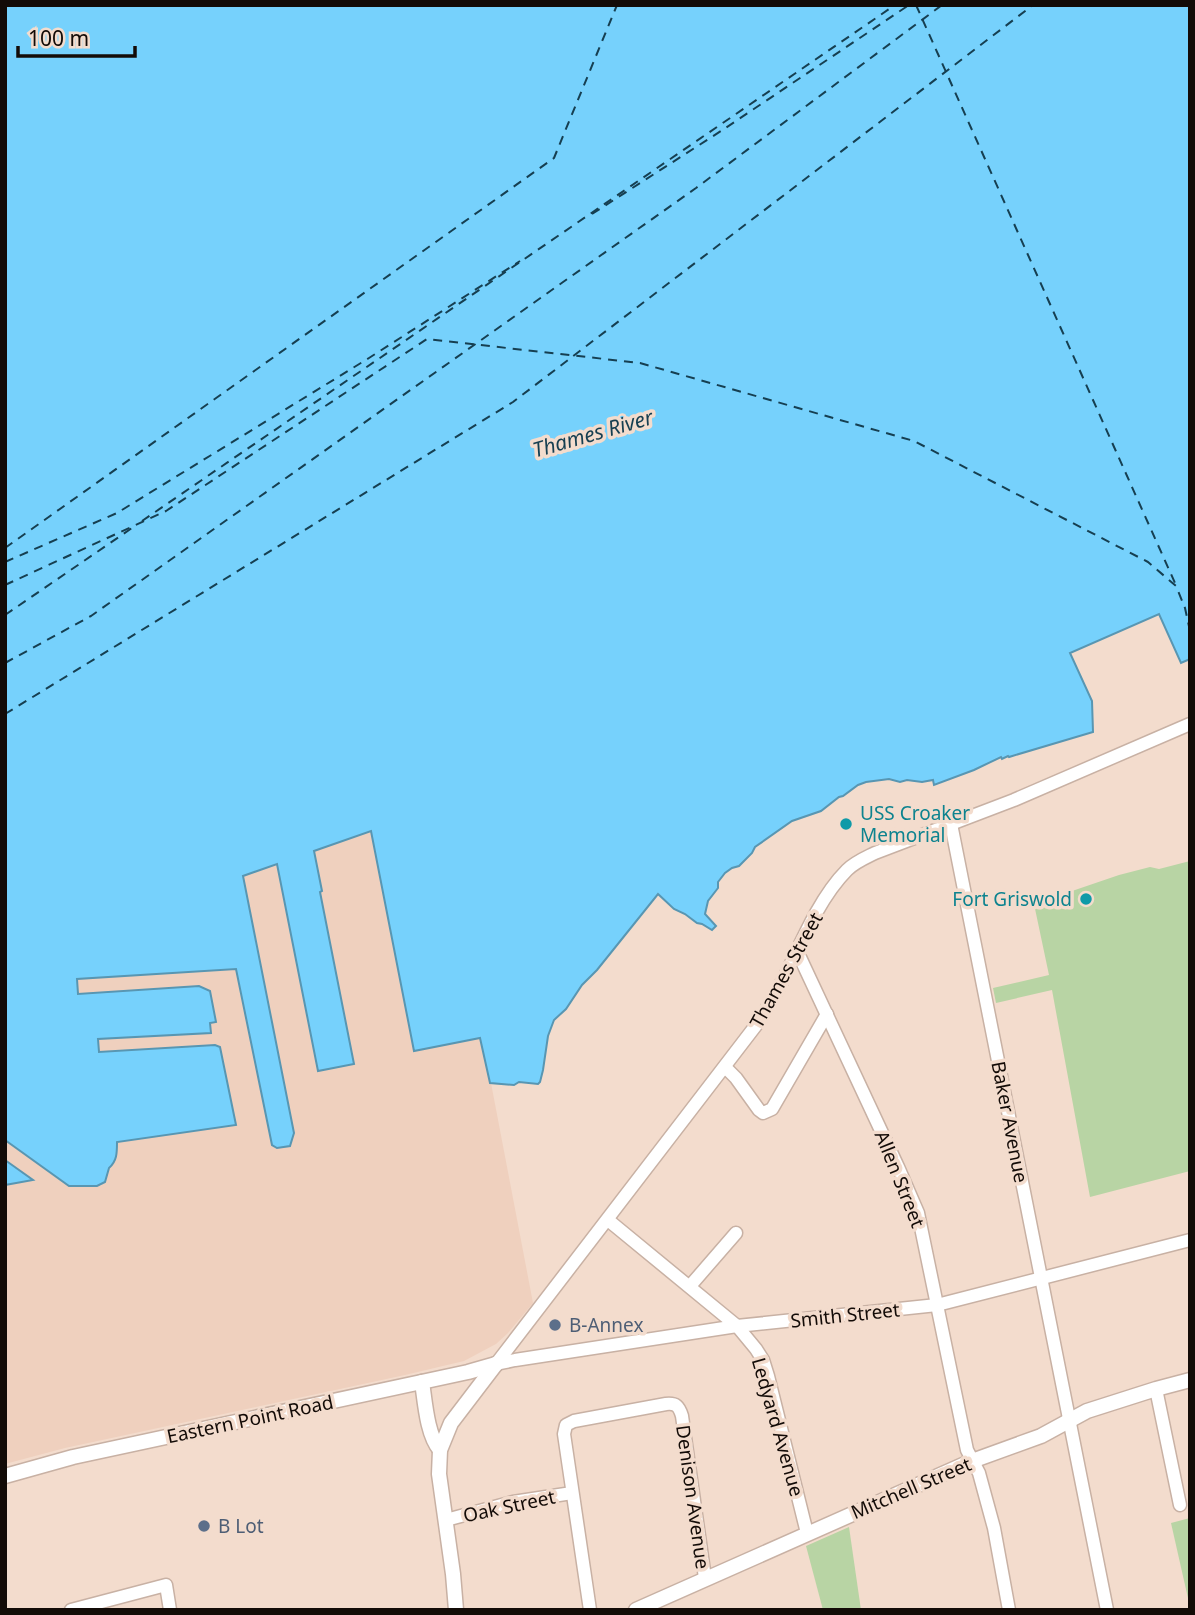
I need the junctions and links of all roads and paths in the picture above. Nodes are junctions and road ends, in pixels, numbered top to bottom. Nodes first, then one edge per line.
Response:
1 (1190, 724) edge
2 (951, 824) junction
3 (797, 951) junction
4 (827, 1014) junction
5 (724, 1067) junction
6 (608, 1220) junction
7 (736, 1233) dead end
8 (1190, 1240) edge
9 (1041, 1279) junction
10 (690, 1286) junction
11 (937, 1305) junction
12 (737, 1326) junction
13 (496, 1364) junction
14 (1190, 1380) edge
15 (422, 1382) junction
16 (1156, 1389) junction
17 (1069, 1420) junction
18 (440, 1450) junction
19 (972, 1461) junction
20 (5, 1476) edge
21 (572, 1493) junction
22 (1180, 1504) dead end
23 (446, 1520) junction
24 (807, 1533) junction
25 (705, 1578) junction
26 (71, 1610) edge
27 (170, 1610) edge
28 (456, 1610) edge
29 (590, 1610) edge
30 (636, 1610) edge
31 (1009, 1610) edge
32 (1107, 1610) edge

1 - 2 street, Thames Street
2 - 3 street, Thames Street
2 - 9 street, Baker Avenue
3 - 4 street, Allen Street
3 - 5 street, Thames Street
4 - 5 street
4 - 11 street, Allen Street
5 - 6 street, Thames Street
6 - 10 street, Ledyard Avenue
6 - 13 street, Thames Street
7 - 10 street
8 - 9 street, Smith Street
9 - 11 street, Smith Street
9 - 17 street, Baker Avenue
10 - 12 street, Ledyard Avenue
11 - 12 street, Smith Street
11 - 19 street, Allen Street
12 - 13 street, Smith Street
12 - 24 street, Ledyard Avenue
13 - 15 main road, Eastern Point Road
13 - 18 main road
14 - 16 main road, Mitchell Street
15 - 18 main road
15 - 20 main road, Eastern Point Road
16 - 17 main road, Mitchell Street
16 - 22 street
17 - 19 main road, Mitchell Street
17 - 32 street, Baker Avenue
18 - 23 main road
19 - 24 main road, Mitchell Street
19 - 31 street, Allen Street
21 - 23 street, Oak Street
21 - 25 street, Denison Avenue
21 - 29 street
23 - 28 main road
24 - 25 main road, Mitchell Street
25 - 30 main road, Mitchell Street
26 - 27 street

